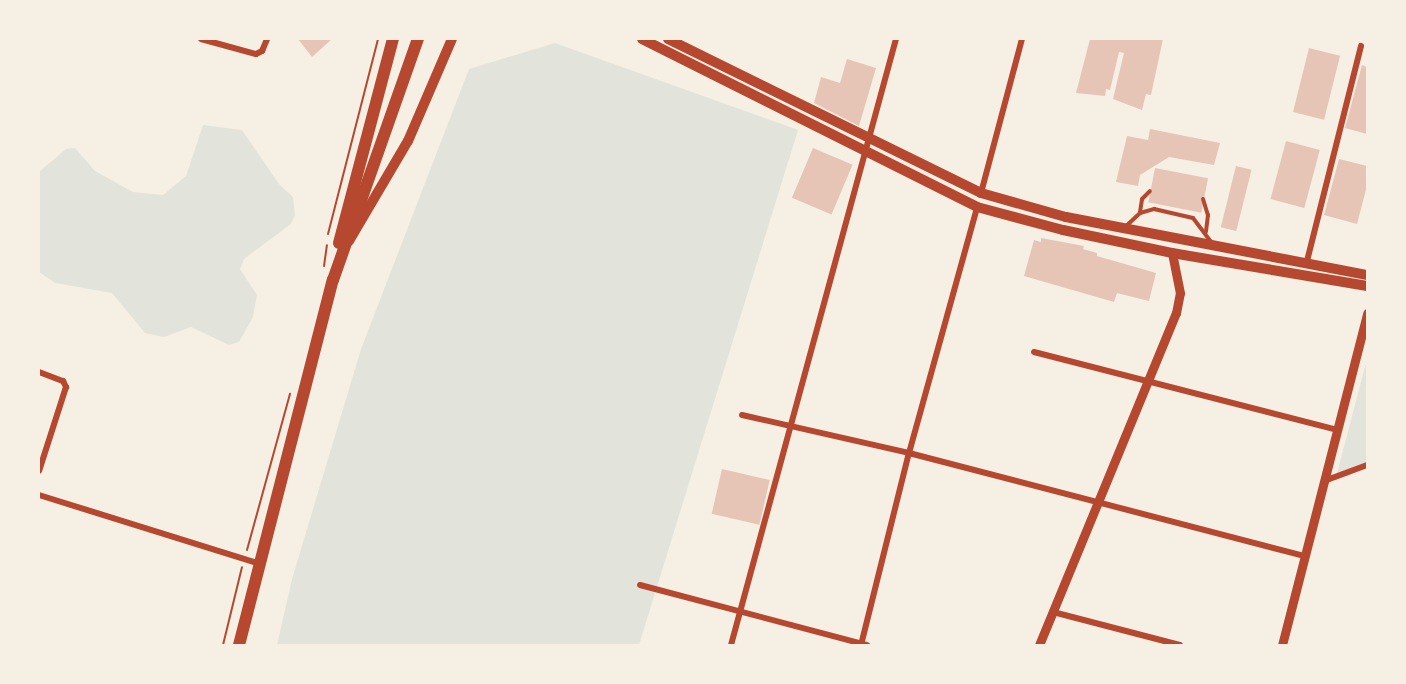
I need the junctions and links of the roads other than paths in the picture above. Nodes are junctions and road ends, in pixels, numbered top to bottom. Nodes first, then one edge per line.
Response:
1 (201, 39) edge
2 (267, 39) edge
3 (393, 39) edge
4 (418, 39) edge
5 (452, 39) edge
6 (642, 39) edge
7 (668, 39) edge
8 (896, 39) edge
9 (1022, 39) edge
10 (1361, 46) dead end
11 (872, 138) junction
12 (867, 153) junction
13 (1150, 191) dead end
14 (981, 193) junction
15 (1203, 199) dead end
16 (977, 207) junction
17 (1140, 213) junction
18 (1124, 228) junction
19 (1206, 232) junction
20 (1214, 246) junction
21 (342, 251) junction
22 (1172, 253) junction
23 (1306, 265) junction
24 (1367, 275) edge
25 (328, 276) junction
26 (1367, 286) edge
27 (1367, 313) edge
28 (1034, 352) dead end
29 (39, 372) edge
30 (1148, 381) junction
31 (742, 415) dead end
32 (792, 424) junction
33 (1337, 430) junction
34 (909, 453) junction
35 (1367, 465) edge
36 (39, 471) edge
37 (1324, 481) junction
38 (39, 495) edge
39 (1097, 501) junction
40 (1304, 556) junction
41 (257, 563) junction
42 (640, 585) dead end
43 (739, 610) junction
44 (1053, 612) junction
45 (863, 644) edge
46 (239, 645) edge
47 (730, 645) edge
48 (1039, 645) edge
49 (1180, 645) edge
50 (1282, 645) edge

1 - 2 street
3 - 25 main road
4 - 21 main road
5 - 21 main road
6 - 12 main road
7 - 11 main road
8 - 11 street
9 - 14 street
10 - 23 street
11 - 12 street
11 - 14 main road
12 - 16 main road
12 - 32 street
13 - 17 lane
14 - 18 main road
15 - 19 lane
16 - 22 main road
16 - 34 street
17 - 18 lane
17 - 19 lane
18 - 20 main road
19 - 20 lane
20 - 23 main road
21 - 25 main road
22 - 26 main road
22 - 30 street
23 - 24 main road
25 - 41 main road
27 - 33 street
28 - 30 street
29 - 36 street
30 - 33 street
30 - 39 street
31 - 32 street
32 - 34 street
32 - 43 street
33 - 37 street
34 - 39 street
34 - 45 street
35 - 37 street
37 - 40 street
38 - 41 street
39 - 40 street
39 - 44 street
40 - 50 street
41 - 46 main road
42 - 43 street
43 - 45 street
43 - 47 street
44 - 48 street
44 - 49 street

